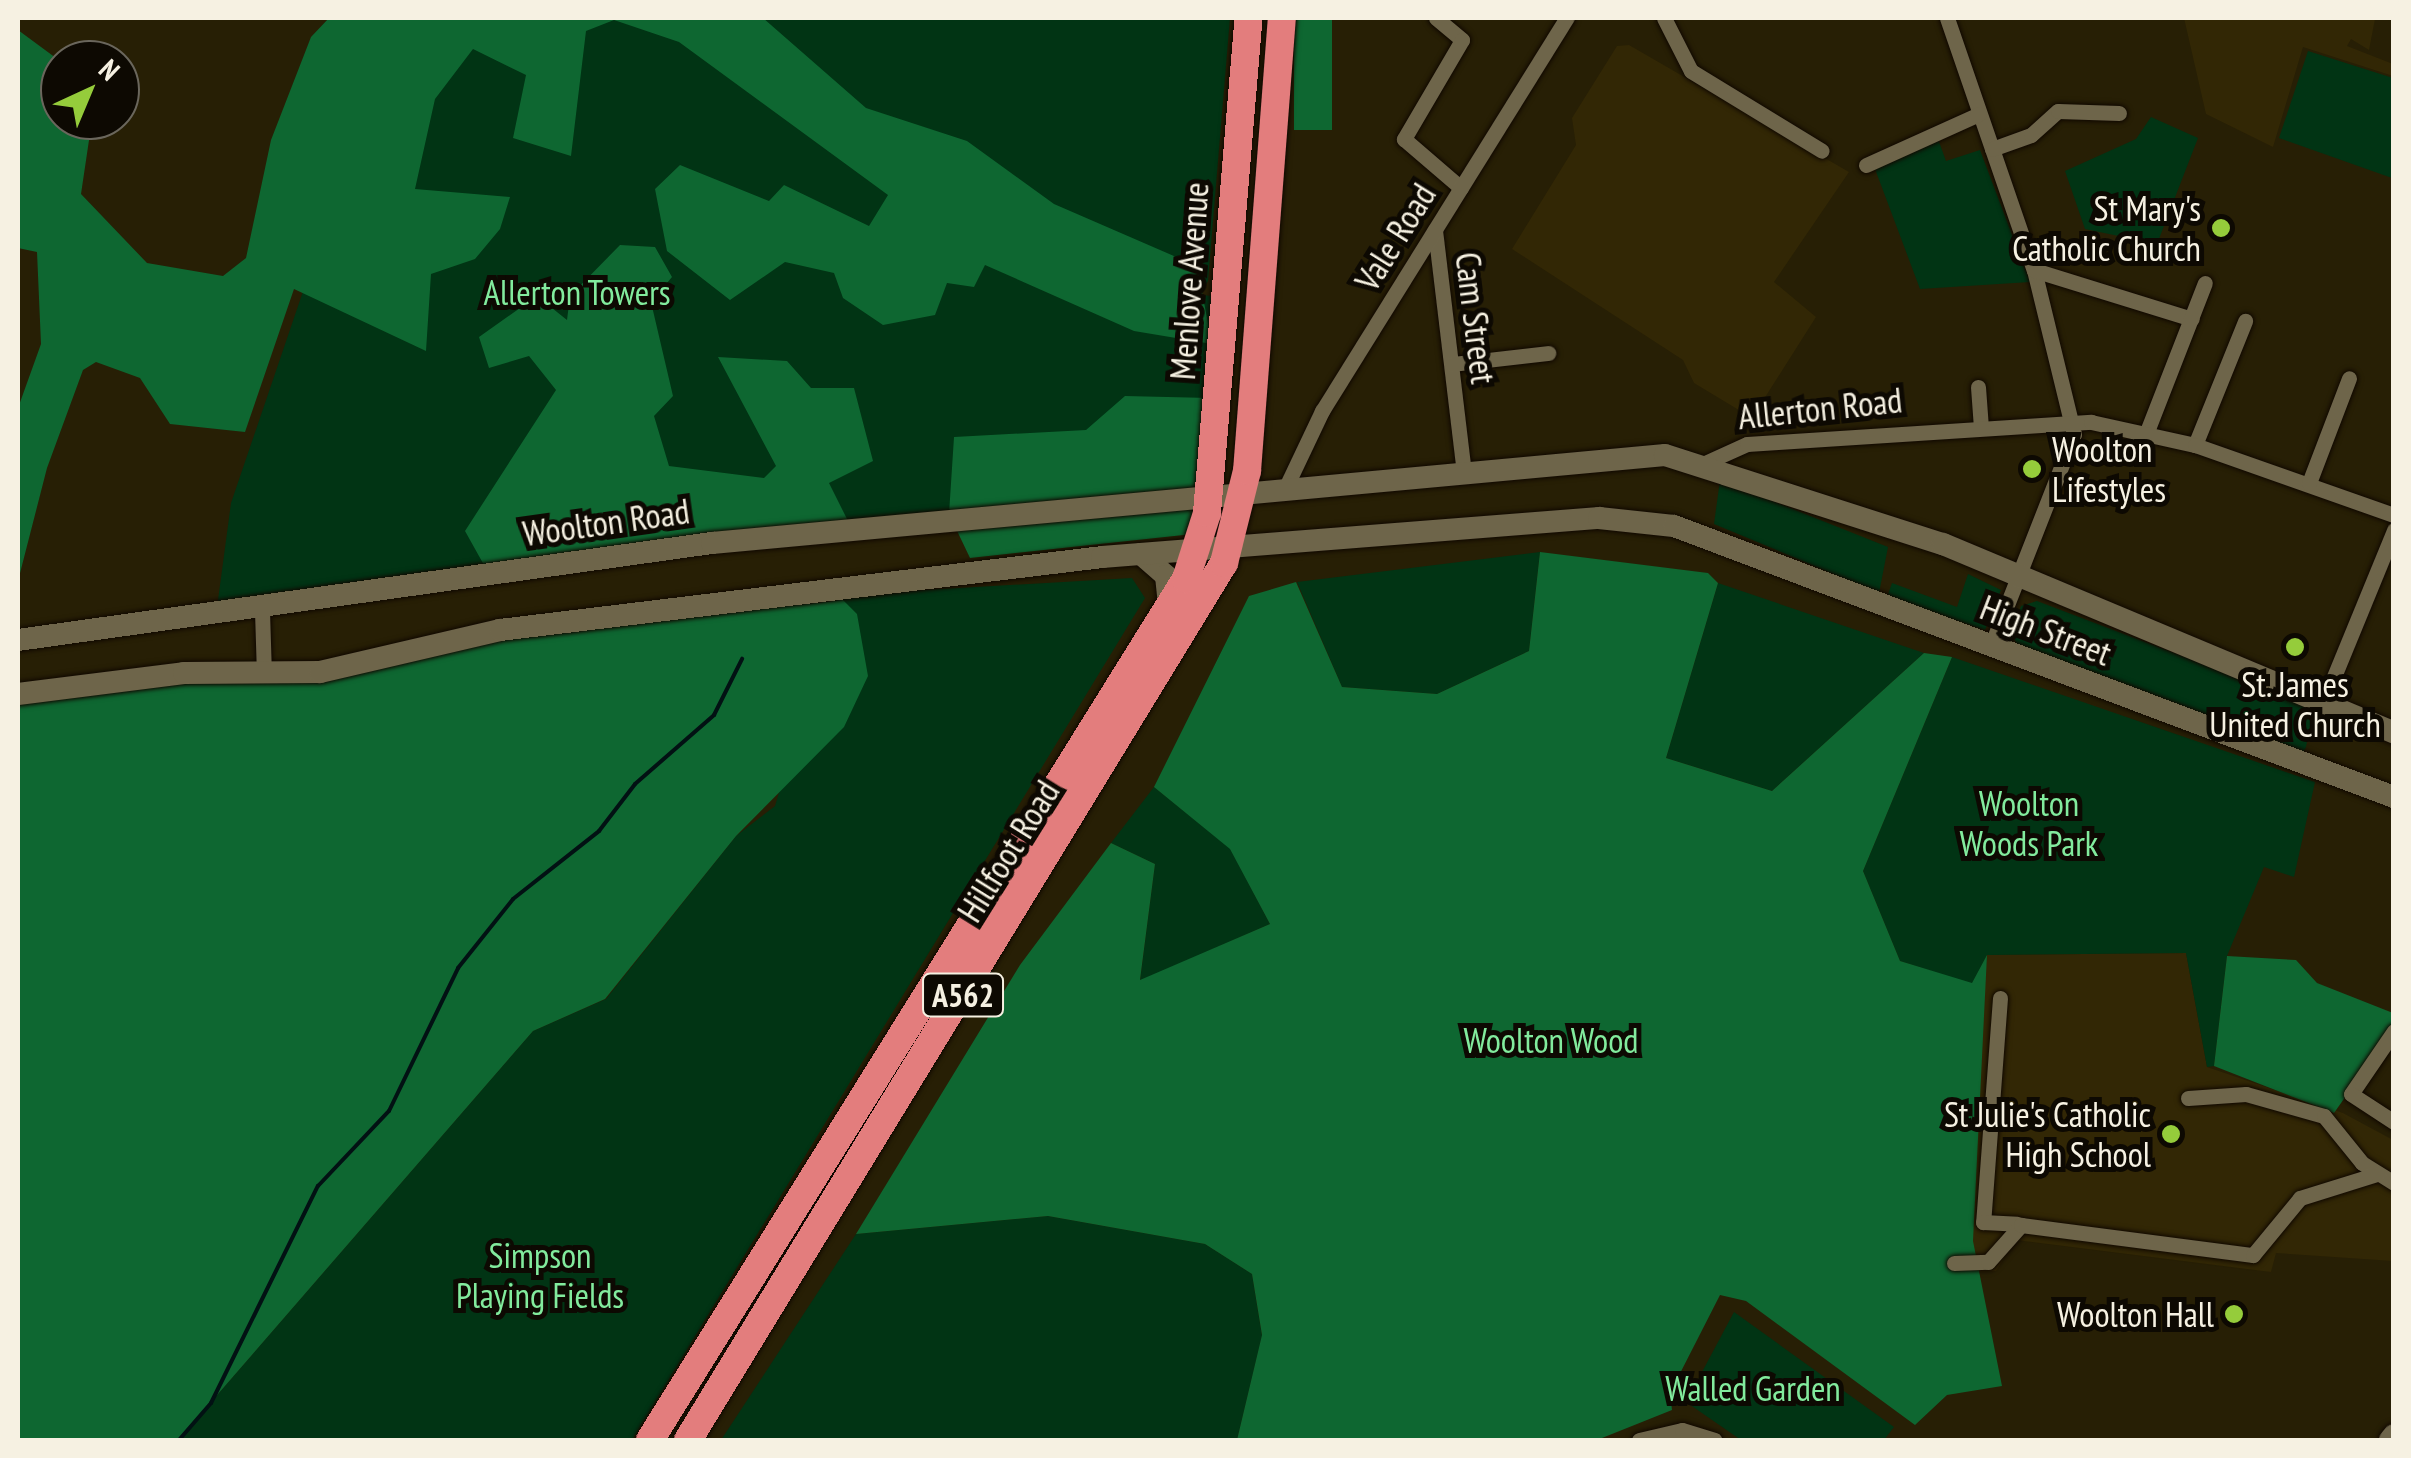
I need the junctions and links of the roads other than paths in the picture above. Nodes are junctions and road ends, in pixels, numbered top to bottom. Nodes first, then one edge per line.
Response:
1 (1249, 18) edge
2 (1282, 18) edge
3 (1436, 18) edge
4 (1567, 18) edge
5 (1664, 18) edge
6 (1947, 18) edge
7 (2119, 113) dead end
8 (1979, 114) junction
9 (1992, 149) junction
10 (1822, 151) dead end
11 (1866, 165) dead end
12 (1461, 188) junction
13 (1435, 230) junction
14 (2034, 270) junction
15 (2205, 283) dead end
16 (2192, 318) junction
17 (2245, 321) dead end
18 (1548, 354) dead end
19 (1452, 364) junction
20 (2349, 378) dead end
21 (1978, 387) dead end
22 (2073, 422) junction
23 (1981, 428) junction
24 (2146, 434) junction
25 (2195, 445) junction
26 (1249, 449) junction
27 (1707, 462) junction
28 (1464, 472) junction
29 (2309, 484) junction
30 (1284, 491) junction
31 (1244, 495) junction
32 (1208, 497) junction
33 (2394, 516) edge
34 (2394, 530) edge
35 (1231, 545) junction
36 (1198, 549) junction
37 (1140, 554) junction
38 (2021, 582) junction
39 (1169, 606) junction
40 (262, 611) junction
41 (18, 640) edge
42 (1991, 646) junction
43 (264, 672) junction
44 (18, 694) edge
45 (2324, 701) junction
46 (2394, 732) edge
47 (2394, 798) edge
48 (2000, 998) dead end
49 (2394, 1031) edge
50 (2188, 1098) dead end
51 (2394, 1122) edge
52 (2377, 1174) junction
53 (2394, 1183) edge
54 (2020, 1225) junction
55 (1954, 1263) dead end
56 (650, 1440) edge
57 (688, 1440) edge
58 (1639, 1440) edge
59 (1716, 1440) edge

1 - 32 highway, Menlove Avenue / A562
2 - 26 highway, Menlove Avenue / A562
3 - 12 street
4 - 12 street, Vale Road
5 - 10 street
6 - 8 street
7 - 9 street
8 - 9 street
8 - 11 street
9 - 14 street
12 - 13 street, Vale Road
13 - 19 street, Cam Street
13 - 30 street, Vale Road
14 - 16 street
14 - 22 street
15 - 16 street
16 - 24 street
17 - 25 street
18 - 19 street
19 - 28 street, Cam Street
20 - 29 street
21 - 23 street
22 - 23 street, Allerton Road
22 - 24 street, Allerton Road
22 - 38 street
23 - 27 street, Allerton Road
24 - 25 street, Allerton Road
25 - 29 street, Allerton Road
26 - 30 main road
26 - 31 highway, Menlove Avenue / A562
27 - 28 main road, Allerton Road
27 - 38 main road, High Street
28 - 30 main road, Allerton Road
29 - 33 street, Allerton Road
30 - 31 main road, Allerton Road
31 - 32 main road, Woolton Road
31 - 35 highway, Hillfoot Road / A562
32 - 36 highway, Menlove Avenue / A562
32 - 40 main road, Woolton Road
34 - 45 street
35 - 36 main road
35 - 42 main road, High Street
35 - 57 highway, Hillfoot Road / A562
36 - 37 main road
36 - 39 highway, Hillfoot Road / A562
37 - 39 main road
37 - 43 main road
38 - 42 street
38 - 45 main road, High Street
39 - 56 highway, Hillfoot Road / A562
40 - 41 main road, Woolton Road
40 - 43 street
42 - 47 main road, High Street
43 - 44 main road
45 - 46 main road, High Street
48 - 54 street
49 - 51 street
50 - 52 street
52 - 53 street
52 - 54 street
54 - 55 street
58 - 59 street

